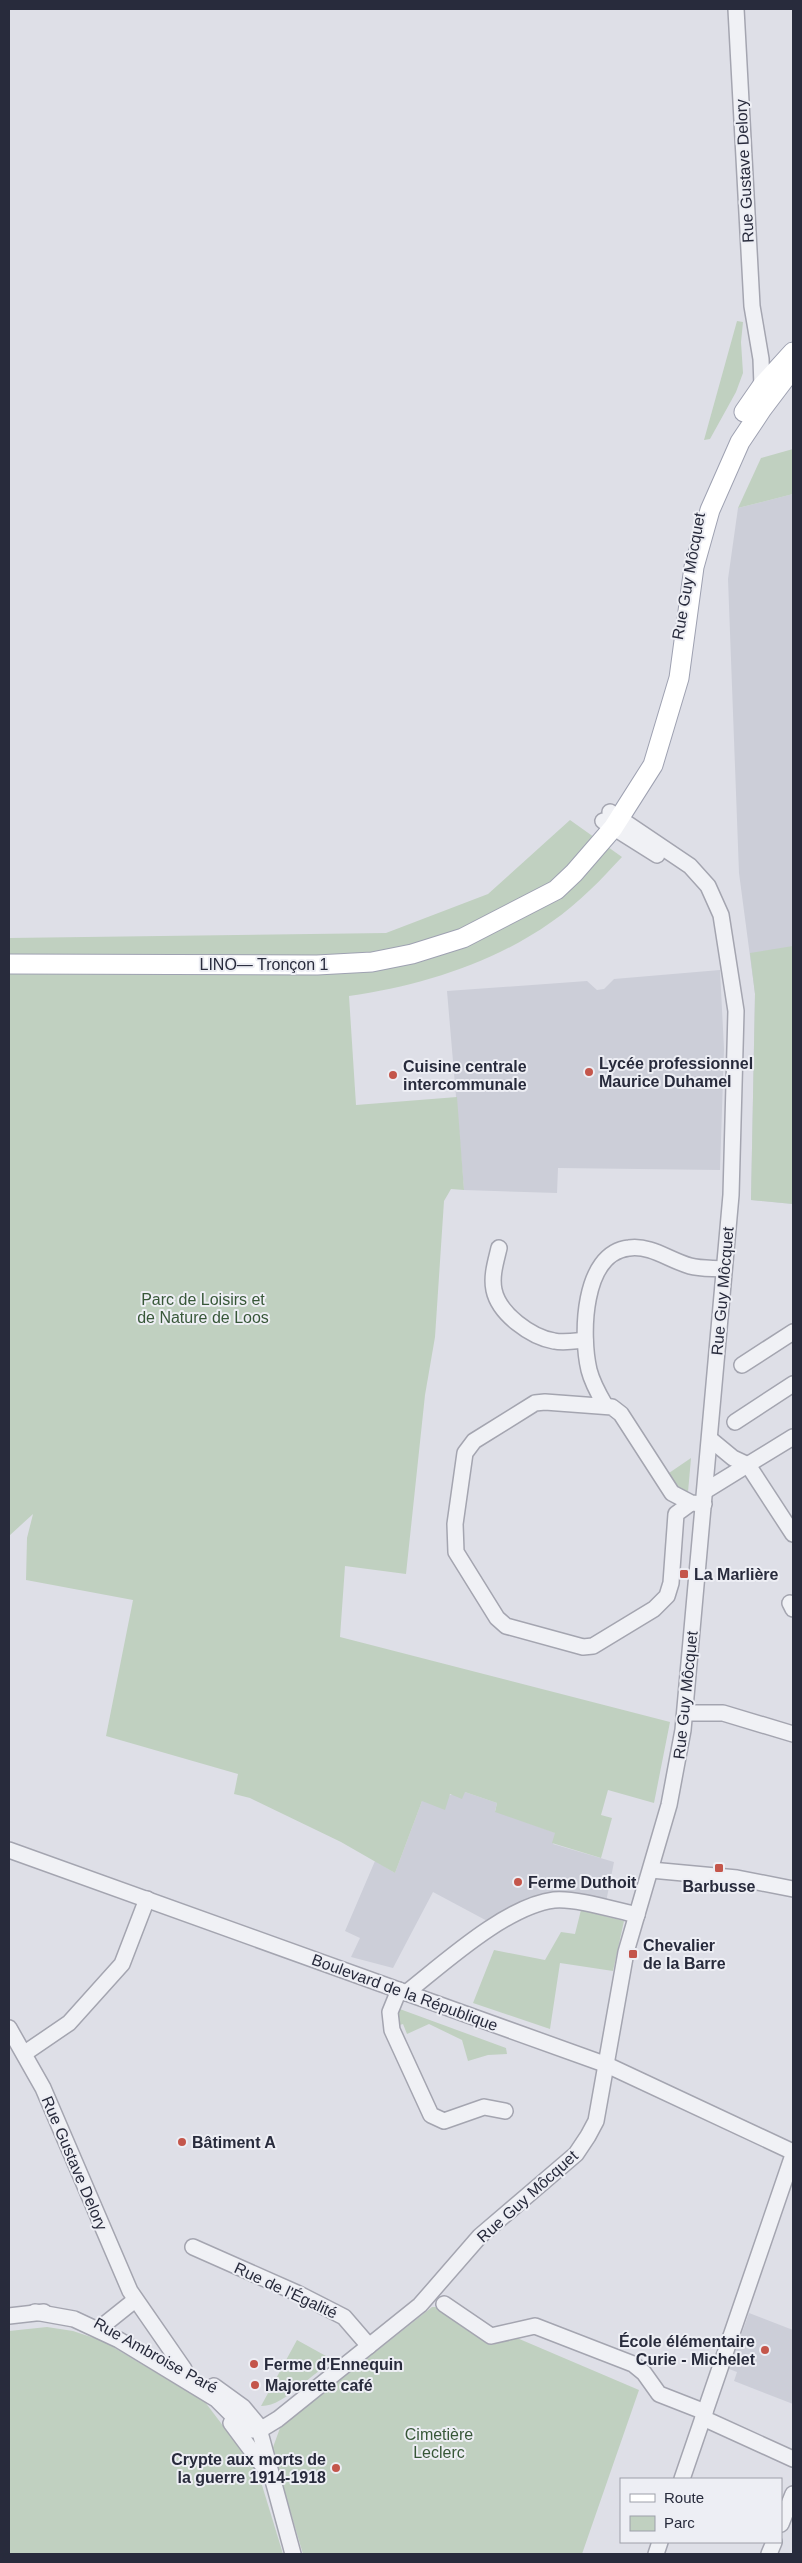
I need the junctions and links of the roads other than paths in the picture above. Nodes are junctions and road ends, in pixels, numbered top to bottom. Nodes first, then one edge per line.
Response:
1 (736, 9) edge
2 (757, 332) junction
3 (793, 352) edge
4 (786, 370) edge
5 (762, 386) junction
6 (612, 820) junction
7 (9, 964) edge
8 (499, 1248) dead end
9 (724, 1269) junction
10 (793, 1332) edge
11 (585, 1340) junction
12 (742, 1365) dead end
13 (793, 1384) edge
14 (604, 1404) junction
15 (736, 1422) dead end
16 (793, 1437) edge
17 (710, 1439) junction
18 (748, 1465) junction
19 (700, 1499) junction
20 (791, 1524) edge
21 (685, 1713) junction
22 (793, 1734) edge
23 (9, 1850) edge
24 (650, 1870) junction
25 (793, 1889) edge
26 (147, 1899) junction
27 (637, 1915) junction
28 (403, 1991) junction
29 (9, 2028) edge
30 (25, 2053) junction
31 (606, 2065) junction
32 (505, 2111) dead end
33 (793, 2153) edge
34 (193, 2248) dead end
35 (134, 2300) junction
36 (444, 2304) dead end
37 (9, 2316) edge
38 (103, 2328) junction
39 (369, 2346) junction
40 (341, 2366) junction
41 (184, 2369) junction
42 (200, 2389) junction
43 (243, 2407) junction
44 (704, 2415) junction
45 (260, 2430) junction
46 (793, 2459) edge
47 (263, 2466) junction
48 (682, 2478) edge
49 (274, 2490) junction
50 (793, 2494) edge
51 (782, 2522) edge
52 (293, 2554) edge

1 - 2 street, Rue Gustave Delory
2 - 4 street, Rue Gustave Delory
2 - 5 street, Rue Gustave Delory
3 - 4 main road, Rue Guy Môcquet
4 - 5 main road, Rue Guy Môcquet
4 - 6 main road, Rue Guy Môcquet
5 - 6 main road, Rue Guy Môcquet
6 - 7 main road, LINO— Tronçon 1
6 - 9 street, Rue Guy Môcquet
8 - 11 street
9 - 11 street
9 - 17 street, Rue Guy Môcquet
10 - 12 street
11 - 14 street
13 - 15 street
14 - 19 street
14 - 19 street
16 - 18 street
17 - 18 street
17 - 19 street, Rue Guy Môcquet
18 - 19 street
18 - 20 street
19 - 21 street, Rue Guy Môcquet
21 - 22 street
21 - 24 street, Rue Guy Môcquet
23 - 26 street, Boulevard de la République
24 - 25 street
24 - 27 street, Rue Guy Môcquet
26 - 28 street, Boulevard de la République
26 - 30 street
27 - 28 street
27 - 31 street, Rue Guy Môcquet
28 - 31 street, Boulevard de la République
28 - 32 street
29 - 30 street, Rue Gustave Delory
30 - 35 street, Rue Gustave Delory
31 - 33 street, Boulevard de la République
31 - 39 street, Rue Guy Môcquet
33 - 44 street
34 - 39 street, Rue de l'Égalité
35 - 38 street
35 - 41 street, Rue Gustave Delory
36 - 44 street
37 - 38 street, Rue Ambroise Paré
38 - 41 street, Rue Ambroise Paré
38 - 42 street, Rue Ambroise Paré
39 - 40 street, Rue Guy Môcquet
40 - 43 street, Rue Ambroise Paré
40 - 45 street, Rue Guy Môcquet
41 - 43 street, Rue Ambroise Paré
42 - 45 street, Rue Ambroise Paré
42 - 47 street, Rue Ambroise Paré
43 - 45 street, Rue Ambroise Paré
44 - 46 street
44 - 48 street
45 - 47 street
45 - 49 street
47 - 49 street
49 - 52 street
50 - 51 street

